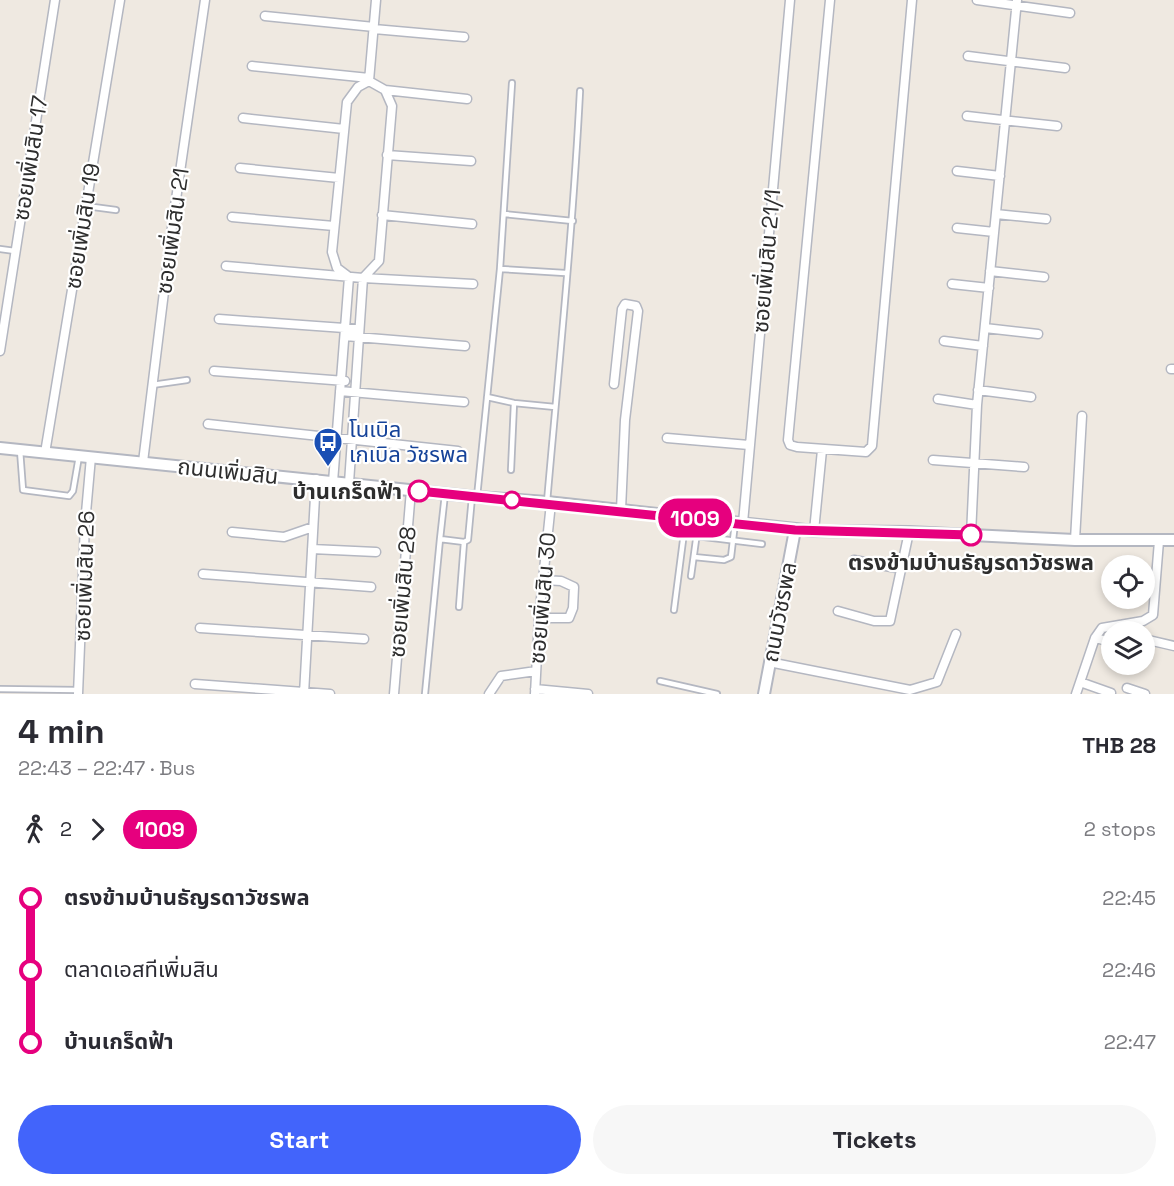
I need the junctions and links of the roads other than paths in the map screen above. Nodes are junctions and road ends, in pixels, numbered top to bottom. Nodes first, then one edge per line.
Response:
1 (55, 0) edge
2 (120, 0) edge
3 (205, 0) edge
4 (376, 0) edge
5 (790, 0) edge
6 (830, 0) edge
7 (912, 0) edge
8 (977, 0) edge
9 (1017, 3) edge
10 (1070, 13) dead end
11 (265, 16) dead end
12 (374, 28) junction
13 (464, 37) dead end
14 (968, 56) dead end
15 (1011, 62) junction
16 (252, 66) dead end
17 (1065, 68) dead end
18 (369, 80) junction
19 (512, 83) dead end
20 (385, 90) junction
21 (580, 91) dead end
22 (466, 99) dead end
23 (967, 116) dead end
24 (243, 118) dead end
25 (1006, 120) junction
26 (1057, 126) dead end
27 (344, 129) junction
28 (387, 155) junction
29 (471, 161) dead end
30 (240, 168) dead end
31 (957, 171) dead end
32 (1000, 176) junction
33 (339, 178) junction
34 (86, 206) junction
35 (116, 210) dead end
36 (504, 214) junction
37 (996, 214) junction
38 (382, 215) junction
39 (232, 217) dead end
40 (1046, 219) dead end
41 (573, 221) junction
42 (472, 224) dead end
43 (334, 226) junction
44 (957, 228) dead end
45 (994, 232) junction
46 (0, 249) edge
47 (15, 251) junction
48 (226, 266) dead end
49 (500, 269) junction
50 (990, 271) junction
51 (565, 273) junction
52 (349, 277) junction
53 (1044, 277) dead end
54 (363, 278) junction
55 (473, 284) dead end
56 (952, 284) dead end
57 (988, 288) junction
58 (219, 319) dead end
59 (985, 328) junction
60 (345, 332) junction
61 (357, 333) junction
62 (1038, 334) dead end
63 (944, 341) dead end
64 (465, 346) dead end
65 (983, 346) junction
66 (0, 351) edge
67 (214, 371) dead end
68 (187, 380) dead end
69 (341, 381) junction
70 (354, 382) junction
71 (614, 384) dead end
72 (152, 385) junction
73 (978, 390) junction
74 (340, 391) junction
75 (353, 392) junction
76 (488, 397) junction
77 (1031, 397) dead end
78 (938, 399) dead end
79 (464, 402) dead end
80 (514, 403) junction
81 (977, 405) junction
82 (555, 407) junction
83 (1082, 416) dead end
84 (208, 424) dead end
85 (336, 438) junction
86 (666, 438) dead end
87 (350, 439) junction
88 (749, 445) junction
89 (0, 448) edge
90 (20, 450) junction
91 (822, 450) junction
92 (458, 451) dead end
93 (45, 453) junction
94 (78, 456) junction
95 (91, 457) junction
96 (933, 460) dead end
97 (143, 462) junction
98 (972, 463) junction
99 (1024, 467) dead end
100 (511, 470) dead end
101 (316, 479) junction
102 (333, 482) junction
103 (349, 483) junction
104 (411, 490) junction
105 (445, 494) junction
106 (474, 497) junction
107 (549, 502) junction
108 (621, 510) junction
109 (686, 517) junction
110 (699, 518) junction
111 (739, 522) junction
112 (313, 527) junction
113 (795, 530) junction
114 (814, 531) junction
115 (232, 532) dead end
116 (909, 532) junction
117 (971, 535) junction
118 (696, 536) junction
119 (440, 540) junction
120 (734, 540) junction
121 (1075, 540) junction
122 (1174, 540) edge
123 (1158, 541) junction
124 (464, 542) junction
125 (762, 544) dead end
126 (312, 549) junction
127 (376, 552) dead end
128 (694, 557) junction
129 (854, 560) dead end
130 (902, 569) junction
131 (203, 574) dead end
132 (691, 576) dead end
133 (543, 580) junction
134 (310, 582) junction
135 (371, 587) dead end
136 (459, 607) dead end
137 (674, 609) dead end
138 (838, 611) dead end
139 (539, 618) junction
140 (200, 628) dead end
141 (956, 634) dead end
142 (307, 635) junction
143 (1095, 638) junction
144 (364, 639) dead end
145 (1101, 639) edge
146 (1155, 642) edge
147 (1174, 646) edge
148 (769, 662) junction
149 (536, 671) junction
150 (660, 681) dead end
151 (1080, 682) junction
152 (195, 684) dead end
153 (679, 686) junction
154 (1127, 688) dead end
155 (0, 689) edge
156 (251, 691) edge
157 (78, 692) edge
158 (535, 692) edge
159 (304, 693) edge
160 (1111, 693) edge
161 (330, 694) edge
162 (394, 694) edge
163 (425, 694) edge
164 (489, 694) edge
165 (588, 694) edge
166 (677, 694) edge
167 (717, 694) edge
168 (764, 694) edge
169 (1076, 694) edge
170 (1145, 694) edge

1 - 47 street, ซอยเพิ่มสิน 17
2 - 34 street, ซอยเพิ่มสิน 19
3 - 72 street, ซอยเพิ่มสิน 21
4 - 12 street
5 - 88 street, ซอยเพิ่มสิน 21/1
6 - 91 street
7 - 91 street
8 - 9 street
9 - 10 street
9 - 15 street
11 - 12 street
12 - 13 street
12 - 18 street
14 - 15 street
15 - 17 street
15 - 25 street
16 - 18 street
18 - 20 street
18 - 27 street
19 - 36 lane
20 - 22 street
20 - 28 street
21 - 41 lane
23 - 25 street
24 - 27 street
25 - 26 street
25 - 32 street
27 - 33 street
28 - 29 street
28 - 38 street
30 - 33 street
31 - 32 street
32 - 37 street
33 - 43 street
34 - 35 lane
34 - 93 street, ซอยเพิ่มสิน 19
36 - 41 lane
36 - 49 lane
37 - 40 street
37 - 45 street
38 - 42 street
38 - 54 street
39 - 43 street
41 - 51 lane
43 - 52 street
44 - 45 street
45 - 50 street
46 - 47 lane
47 - 66 street, ซอยเพิ่มสิน 17
48 - 52 street
49 - 51 lane
49 - 76 lane
50 - 53 street
50 - 57 street
51 - 82 lane
52 - 54 street
52 - 60 street
54 - 55 street
54 - 61 street
56 - 57 street
57 - 59 street
58 - 60 street
59 - 62 street
59 - 65 street
60 - 61 street
60 - 69 street
61 - 64 street
61 - 70 street
63 - 65 street
65 - 73 street
67 - 69 street
68 - 72 lane
69 - 70 street
69 - 74 street
70 - 75 street
71 - 108 street
72 - 97 street, ซอยเพิ่มสิน 21
73 - 77 street
73 - 81 street
74 - 75 street
74 - 85 street
75 - 79 street
75 - 87 street
76 - 80 lane
76 - 106 lane
78 - 81 street
80 - 82 lane
80 - 100 lane
81 - 98 street
82 - 107 lane
83 - 121 street
84 - 85 street
85 - 87 street
85 - 102 street
86 - 88 street
87 - 92 street
87 - 103 street
88 - 111 street, ซอยเพิ่มสิน 21/1
89 - 90 street, ถนนเพิ่มสิน
90 - 93 street, ถนนเพิ่มสิน
90 - 94 lane
91 - 114 street
93 - 94 street, ถนนเพิ่มสิน
94 - 95 street, ถนนเพิ่มสิน
95 - 97 street, ถนนเพิ่มสิน
95 - 157 street, ซอยเพิ่มสิน 26
96 - 98 street
97 - 101 street, ถนนเพิ่มสิน
98 - 99 street
98 - 117 street
101 - 102 street, ถนนเพิ่มสิน
101 - 112 street
102 - 103 street, ถนนเพิ่มสิน
103 - 104 street, ถนนเพิ่มสิน
104 - 105 street, ถนนเพิ่มสิน
104 - 162 street, ซอยเพิ่มสิน 28
105 - 106 street, ถนนเพิ่มสิน
105 - 119 lane
106 - 107 street, ถนนเพิ่มสิน
106 - 124 lane
107 - 108 street, ถนนเพิ่มสิน
107 - 133 street, ซอยเพิ่มสิน 30
108 - 109 street, ถนนเพิ่มสิน
109 - 110 street, ถนนเพิ่มสิน
109 - 137 lane
110 - 111 street, ถนนเพิ่มสิน
110 - 118 lane
111 - 113 street, ถนนเพิ่มสิน
111 - 120 lane
112 - 115 street
112 - 126 street
113 - 114 street, ถนนเพิ่มสิน
113 - 148 street, ถนนวัชรพล
114 - 116 street, ถนนเพิ่มสิน
116 - 117 street, ถนนเพิ่มสิน
116 - 130 street
117 - 121 street, ถนนเพิ่มสิน
118 - 120 lane
118 - 128 lane
119 - 124 lane
119 - 163 lane
120 - 125 lane
120 - 128 lane
121 - 123 street, ถนนเพิ่มสิน
122 - 123 street, ถนนเพิ่มสิน
123 - 143 street
124 - 136 lane
126 - 127 street
126 - 134 street
128 - 132 lane
129 - 130 street
130 - 138 street
131 - 134 street
133 - 139 street, ซอยเพิ่มสิน 30
133 - 139 street
134 - 135 street
134 - 142 street
139 - 149 street, ซอยเพิ่มสิน 30
140 - 142 street
141 - 148 street
142 - 144 street
142 - 159 street
143 - 145 street
143 - 151 street
146 - 147 street
148 - 168 street, ถนนวัชรพล
149 - 158 street, ซอยเพิ่มสิน 30
149 - 164 street
150 - 153 lane
151 - 160 street
151 - 169 street
152 - 156 street
153 - 166 lane
153 - 167 lane
154 - 170 street
155 - 157 lane
156 - 159 street
158 - 165 street
159 - 161 street

